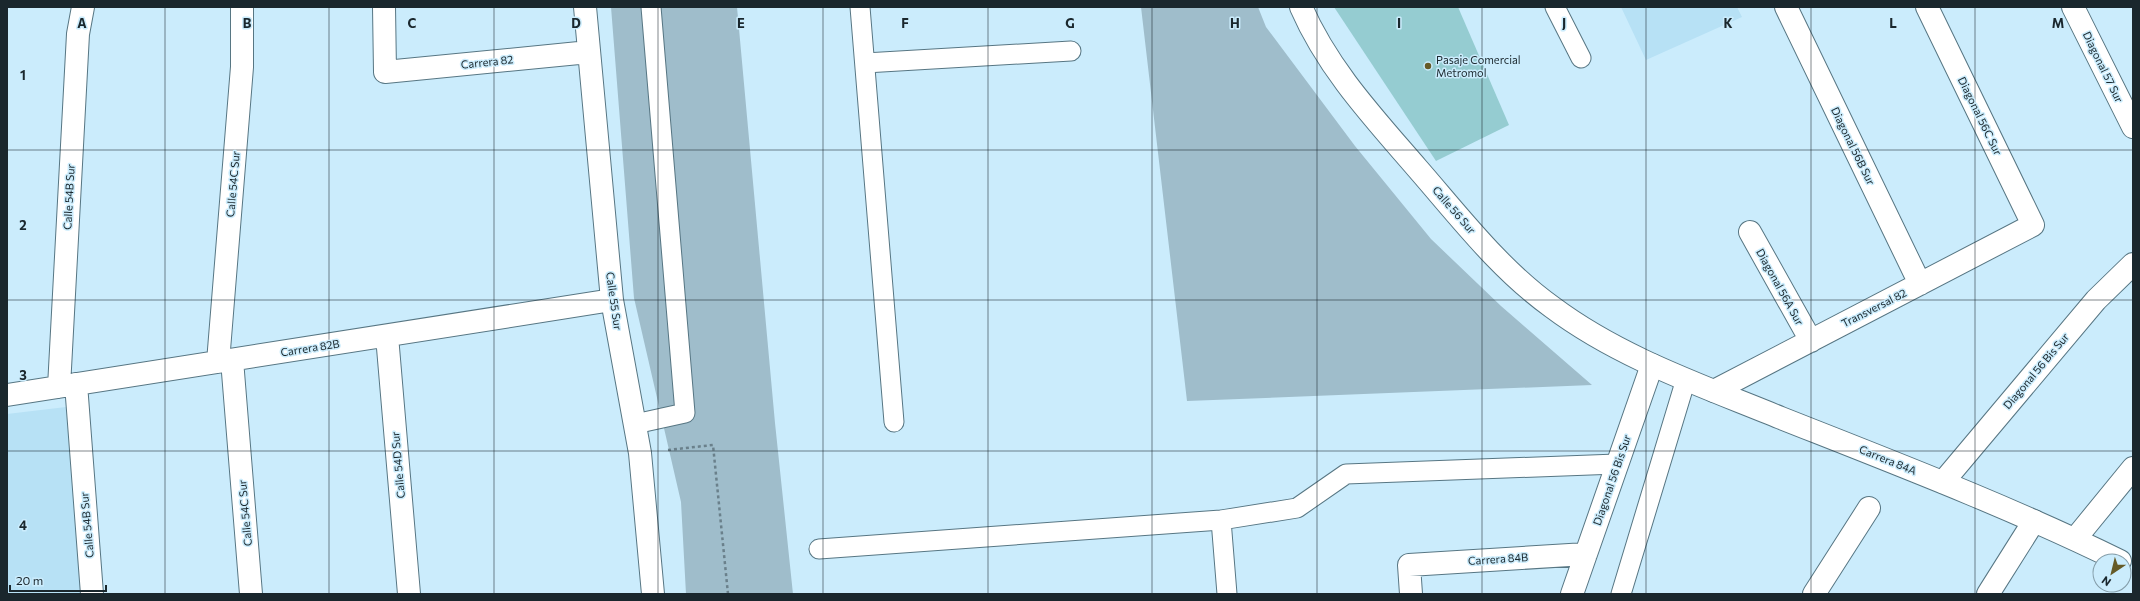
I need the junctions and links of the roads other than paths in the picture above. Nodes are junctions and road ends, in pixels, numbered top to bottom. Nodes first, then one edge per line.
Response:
1 (83, 7) edge
2 (242, 7) edge
3 (384, 7) edge
4 (585, 7) edge
5 (652, 7) edge
6 (860, 7) edge
7 (1301, 7) edge
8 (1555, 7) edge
9 (1786, 7) edge
10 (1927, 7) edge
11 (2073, 7) edge
12 (1071, 51) dead end
13 (589, 52) junction
14 (1581, 58) dead end
15 (864, 62) junction
16 (2133, 127) edge
17 (2033, 225) joint
18 (1750, 232) dead end
19 (2133, 264) edge
20 (1920, 284) junction
21 (612, 300) junction
22 (387, 336) junction
23 (1811, 341) junction
24 (225, 361) junction
25 (1652, 365) junction
26 (1686, 379) junction
27 (67, 386) junction
28 (1714, 391) junction
29 (7, 395) edge
30 (894, 422) dead end
31 (635, 424) junction
32 (1617, 464) junction
33 (2133, 468) edge
34 (1943, 482) junction
35 (1869, 508) dead end
36 (1221, 520) junction
37 (2034, 521) junction
38 (2075, 539) junction
39 (819, 549) dead end
40 (2104, 553) edge
41 (1586, 554) junction
42 (92, 594) edge
43 (251, 594) edge
44 (409, 594) edge
45 (653, 594) edge
46 (1227, 594) edge
47 (1411, 594) edge
48 (1572, 594) edge
49 (1621, 594) edge
50 (1814, 594) edge
51 (1988, 594) edge

1 - 27 street, Calle 54B Sur
2 - 24 street, Calle 54C Sur
3 - 13 street, Carrera 82
4 - 13 street, Calle 55 Sur
5 - 31 lane
6 - 15 lane
7 - 25 street, Calle 56 Sur
8 - 14 lane
9 - 20 street, Diagonal 56B Sur
10 - 17 street, Diagonal 56C Sur
11 - 16 street, Diagonal 57 Sur
12 - 15 lane
13 - 21 street, Calle 55 Sur
15 - 30 lane
17 - 20 street, Transversal 82
18 - 23 street, Diagonal 56A Sur
19 - 34 street, Diagonal 56 Bis Sur
20 - 23 street, Transversal 82
21 - 22 street, Carrera 82B
21 - 31 street, Calle 55 Sur
22 - 24 street, Carrera 82B
22 - 44 street, Calle 54D Sur
23 - 28 street, Transversal 82
24 - 27 street, Carrera 82B
24 - 43 street, Calle 54C Sur
25 - 26 street, Carrera 84A
25 - 32 street, Diagonal 56 Bis Sur
26 - 28 street, Carrera 84A
26 - 49 lane
27 - 29 street, Carrera 82B
27 - 42 street, Calle 54B Sur
28 - 34 street, Carrera 84A
31 - 45 street, Calle 55 Sur
32 - 36 lane
32 - 41 street, Diagonal 56 Bis Sur
33 - 38 street
34 - 37 street, Carrera 84A
35 - 50 street
36 - 39 lane
36 - 46 lane
37 - 38 street, Carrera 84A
37 - 51 street
38 - 40 street, Carrera 84A
41 - 47 street, Carrera 84B
41 - 48 street, Diagonal 56 Bis Sur

